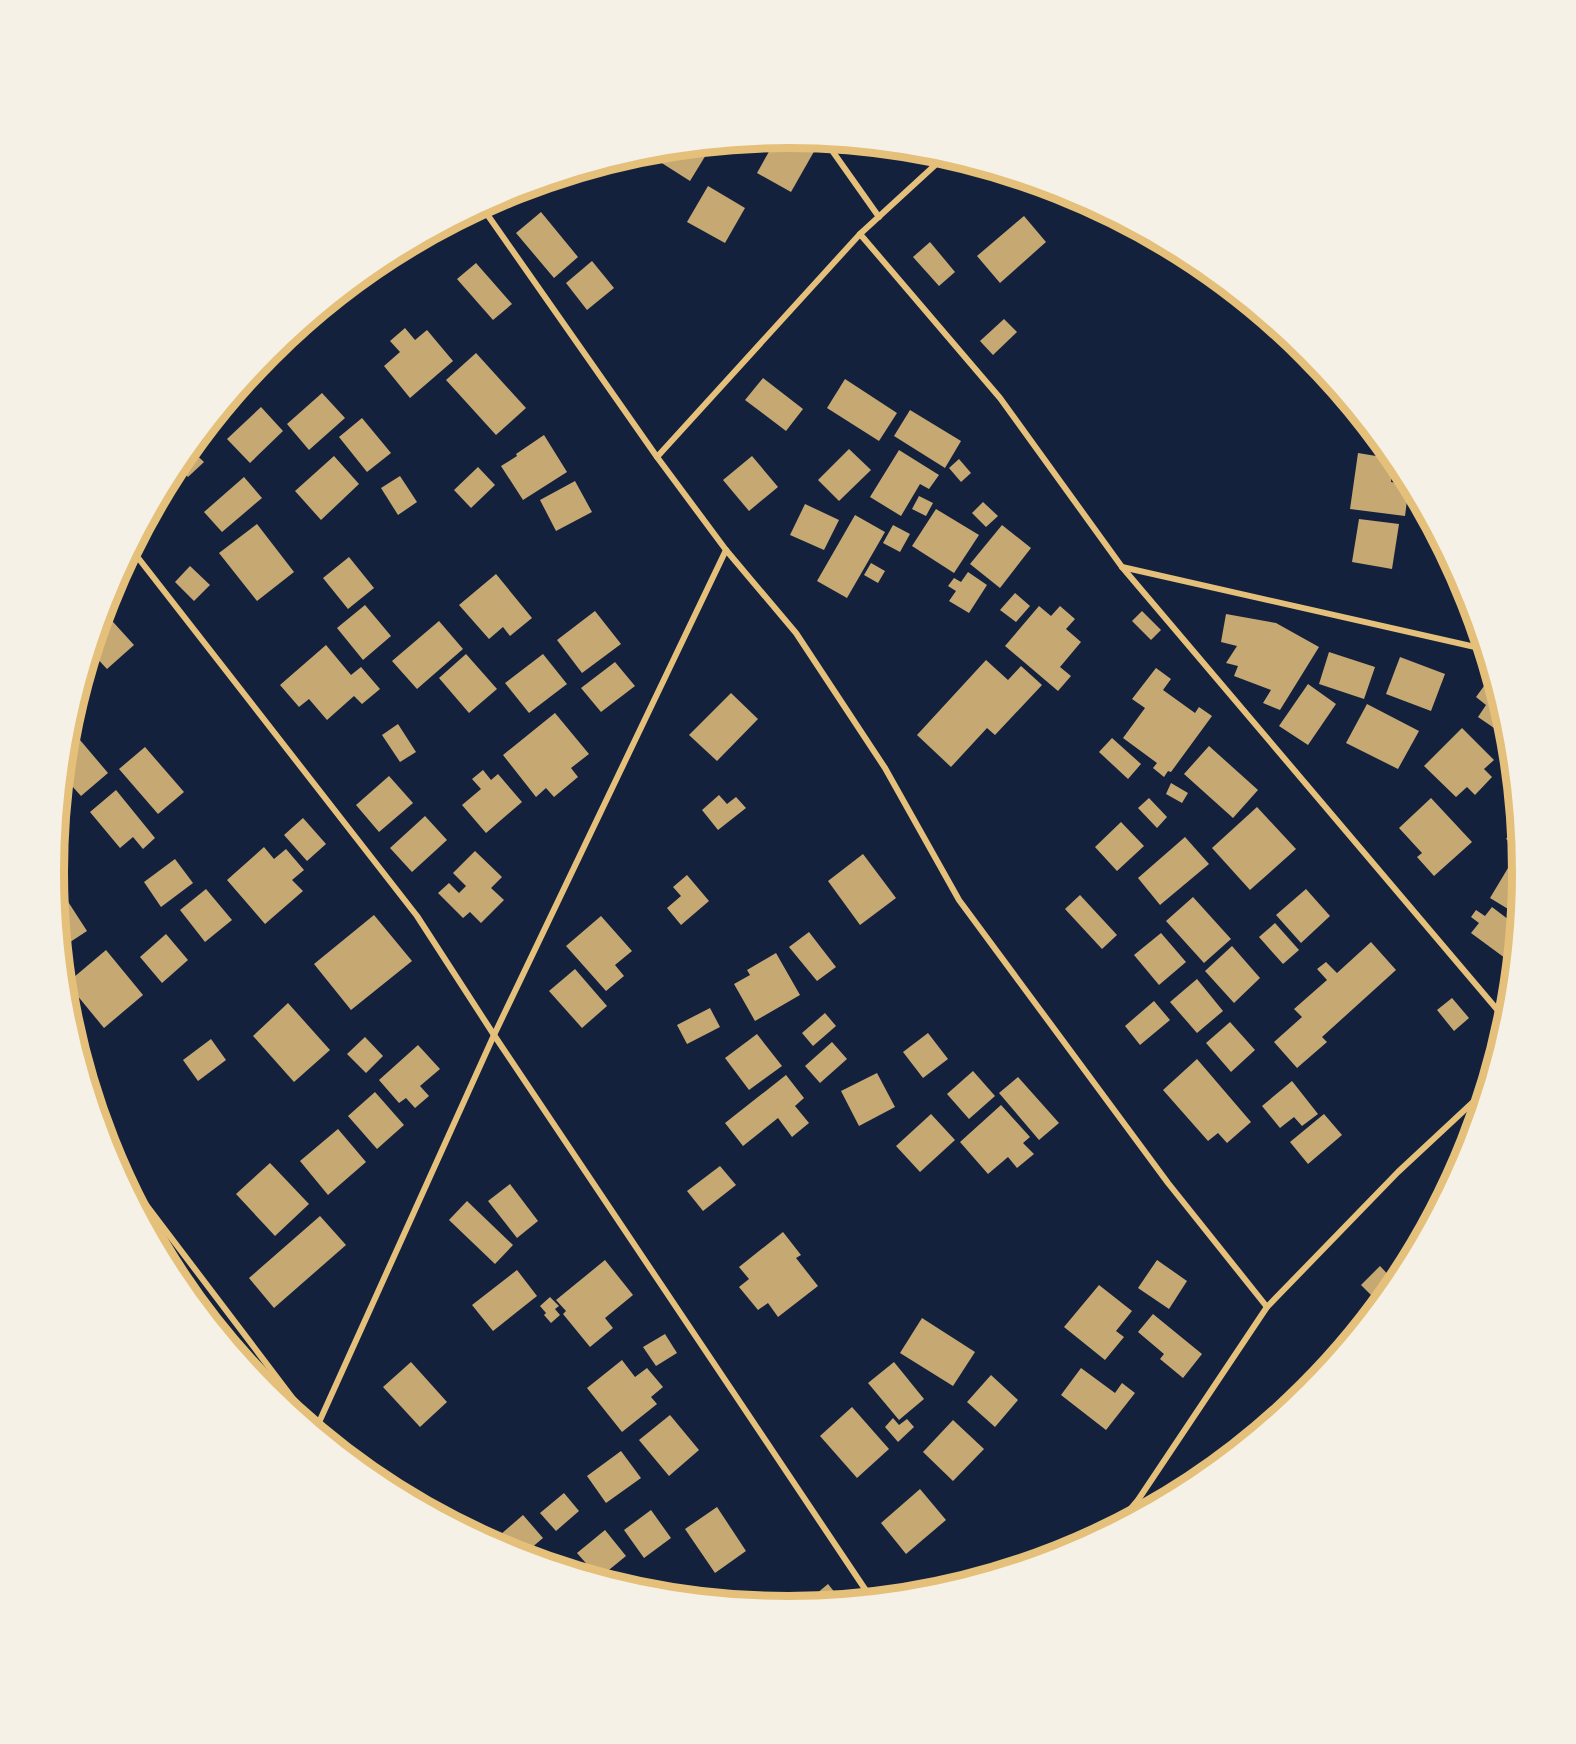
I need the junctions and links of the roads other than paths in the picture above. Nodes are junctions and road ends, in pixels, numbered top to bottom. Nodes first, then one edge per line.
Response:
1 (832, 150) edge
2 (937, 164) edge
3 (487, 214) edge
4 (879, 217) junction
5 (860, 234) junction
6 (657, 457) junction
7 (726, 550) junction
8 (137, 556) edge
9 (1122, 567) junction
10 (1475, 647) edge
11 (1498, 1011) edge
12 (494, 1035) junction
13 (1474, 1101) edge
14 (145, 1203) edge
15 (1267, 1307) junction
16 (295, 1402) edge
17 (319, 1422) edge
18 (1130, 1509) edge
19 (866, 1591) edge

1 - 4 street
2 - 4 street
3 - 6 street
4 - 5 street
5 - 6 street
5 - 9 street
6 - 7 street
7 - 12 street
7 - 15 street
8 - 12 street
9 - 10 street
9 - 11 street
12 - 17 street
12 - 19 street
13 - 15 street
14 - 16 street
15 - 18 street

